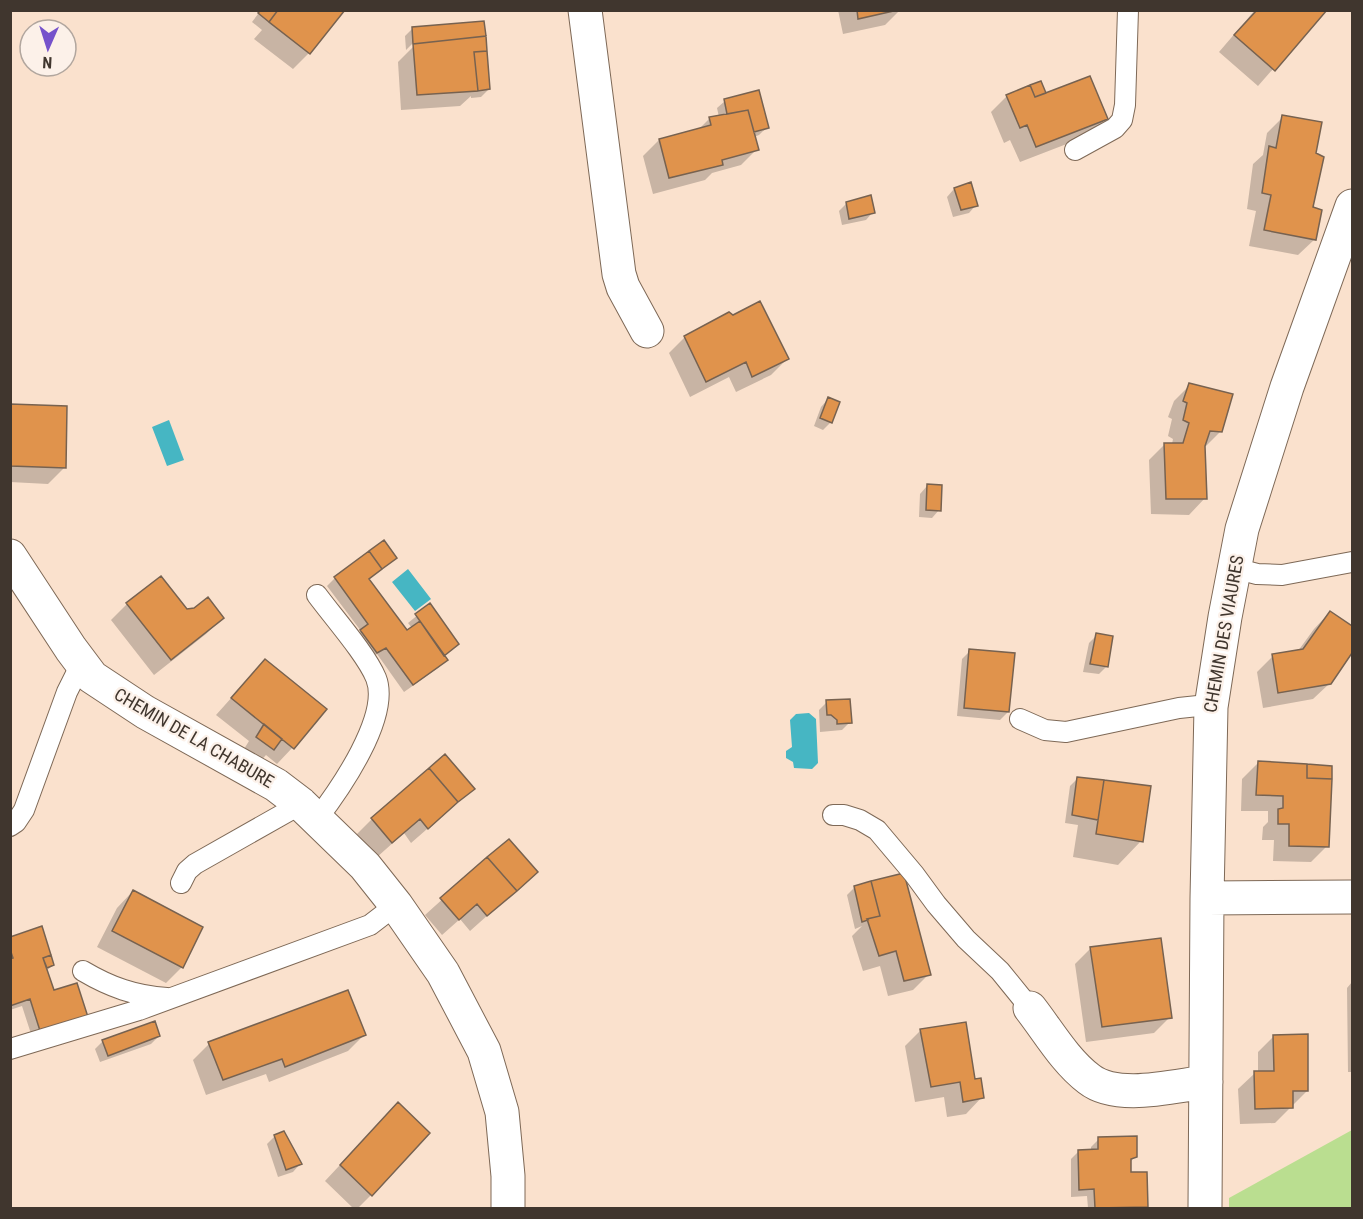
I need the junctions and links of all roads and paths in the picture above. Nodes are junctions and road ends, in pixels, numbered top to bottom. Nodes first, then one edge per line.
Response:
1 (585, 10) edge
2 (1128, 10) edge
3 (1075, 150) dead end
4 (1353, 206) edge
5 (647, 331) dead end
6 (10, 556) edge
7 (1353, 562) edge
8 (1234, 568) junction
9 (317, 596) dead end
10 (84, 666) junction
11 (1211, 707) junction
12 (1020, 720) dead end
13 (309, 811) junction
14 (833, 815) dead end
15 (10, 826) edge
16 (181, 883) dead end
17 (1353, 897) edge
18 (1207, 898) junction
19 (396, 905) junction
20 (83, 971) dead end
21 (173, 998) junction
22 (1030, 1008) joint
23 (10, 1049) edge
24 (1206, 1082) junction
25 (508, 1209) edge
26 (1205, 1209) edge

1 - 5 street
2 - 3 lane
4 - 8 street, CHEMIN DES VIAURES
6 - 10 street, CHEMIN DE LA CHABURE
7 - 8 lane
8 - 11 street, CHEMIN DES VIAURES
9 - 13 lane
10 - 13 street, CHEMIN DE LA CHABURE
10 - 15 lane
11 - 12 lane
11 - 18 street, CHEMIN DES VIAURES
13 - 16 lane
13 - 19 street, CHEMIN DE LA CHABURE
14 - 22 lane
17 - 18 street
18 - 24 street, CHEMIN DES VIAURES
19 - 21 lane
19 - 25 street, CHEMIN DE LA CHABURE
20 - 21 lane
21 - 23 lane
22 - 24 street
24 - 26 street, CHEMIN DES VIAURES

